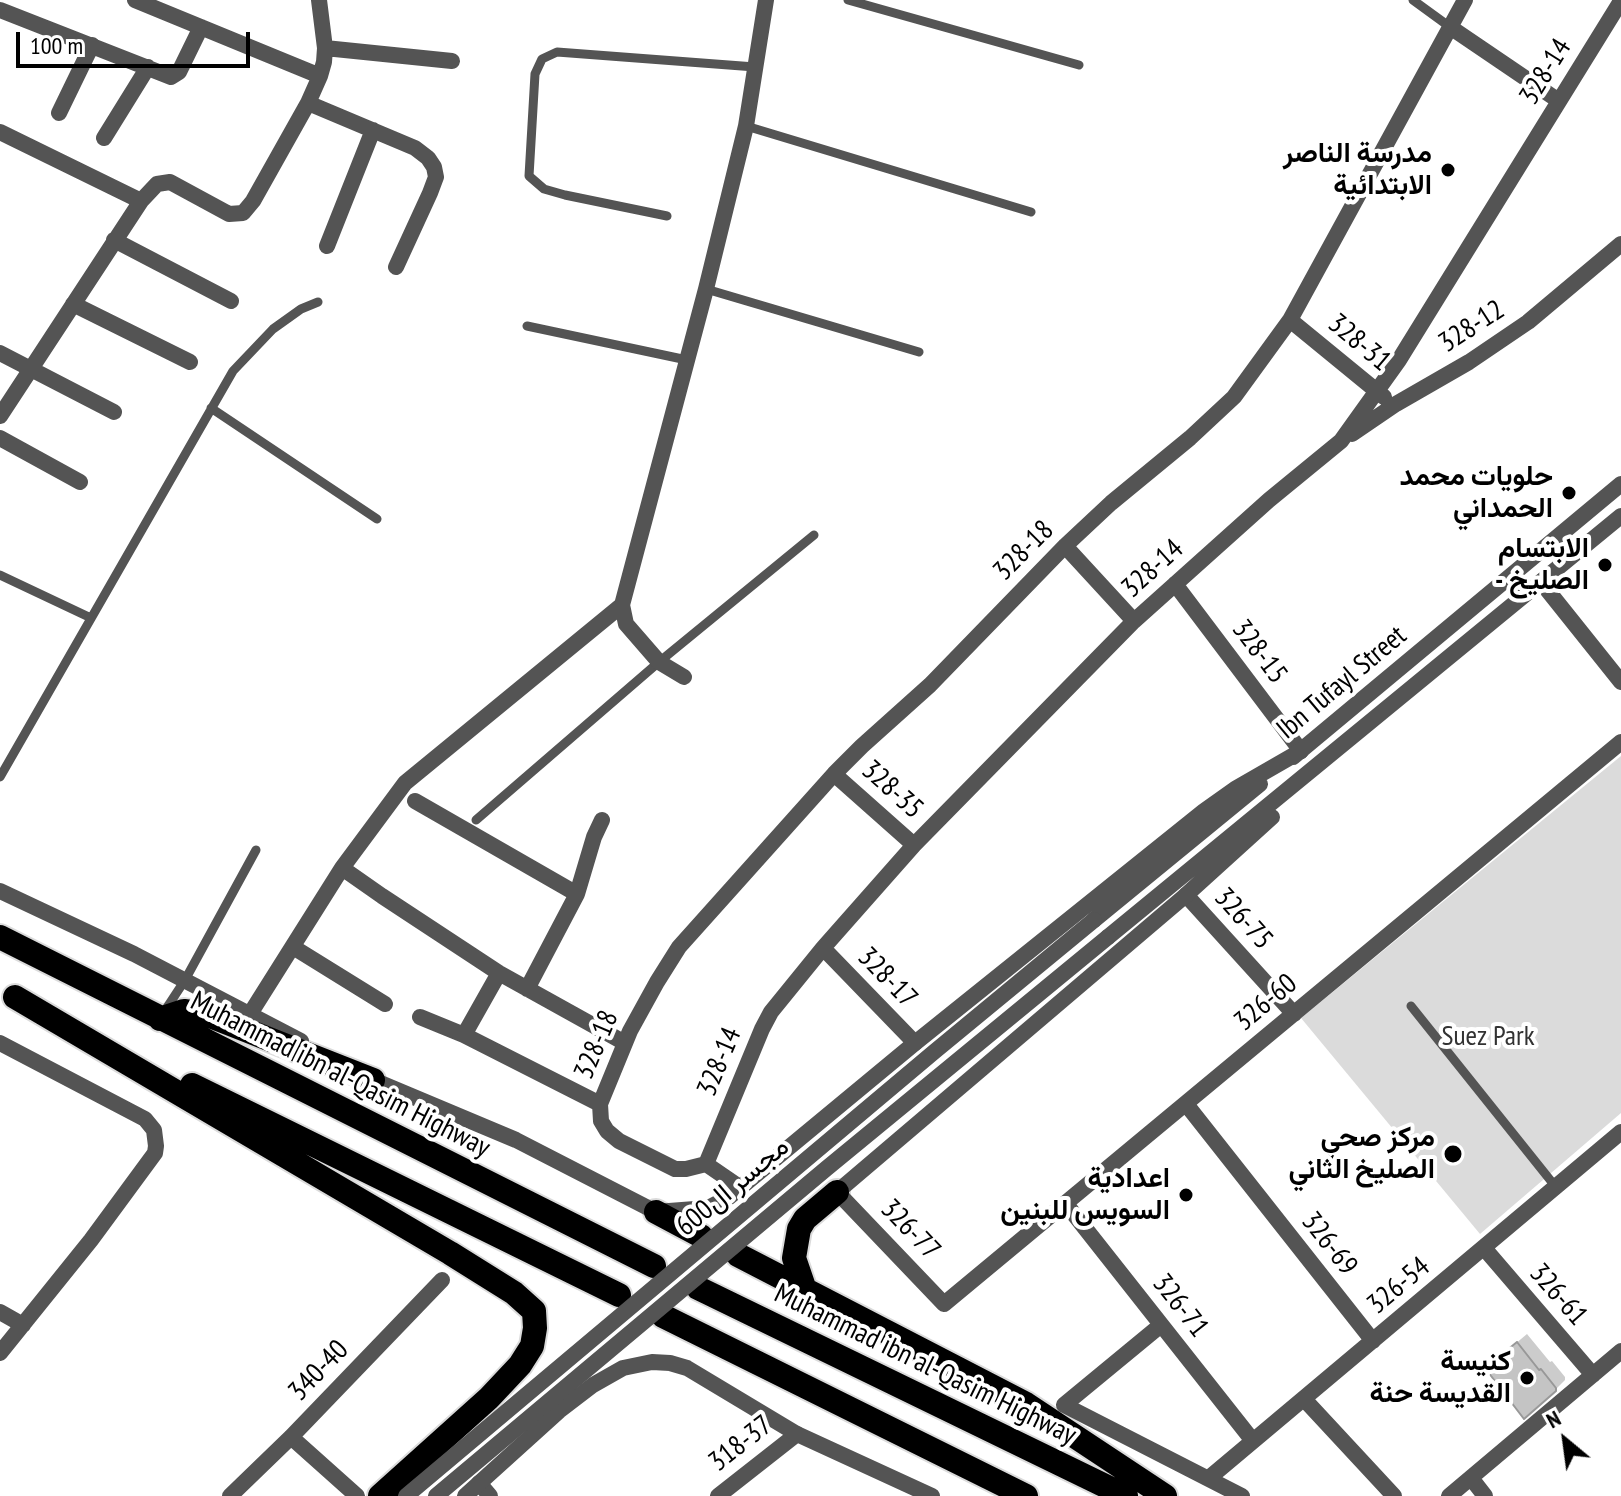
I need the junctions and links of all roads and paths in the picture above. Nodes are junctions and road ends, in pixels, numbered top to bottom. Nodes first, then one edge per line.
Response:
1 (135, 0) edge
2 (319, 0) edge
3 (766, 0) edge
4 (848, 0) edge
5 (1413, 0) edge
6 (1465, 0) edge
7 (1621, 1) edge
8 (0, 10) edge
9 (201, 27) junction
10 (1450, 27) junction
11 (92, 45) junction
12 (325, 48) junction
13 (452, 61) dead end
14 (1079, 65) dead end
15 (148, 67) junction
16 (755, 67) junction
17 (320, 76) junction
18 (1559, 101) junction
19 (308, 103) junction
20 (59, 113) dead end
21 (746, 126) junction
22 (373, 130) junction
23 (0, 132) edge
24 (104, 138) dead end
25 (141, 201) junction
26 (1031, 212) dead end
27 (667, 216) dead end
28 (114, 240) junction
29 (1621, 244) edge
30 (327, 246) dead end
31 (396, 267) dead end
32 (706, 289) junction
33 (231, 301) dead end
34 (318, 302) dead end
35 (73, 304) junction
36 (1290, 320) junction
37 (527, 326) dead end
38 (919, 352) dead end
39 (0, 353) edge
40 (687, 360) junction
41 (190, 362) dead end
42 (31, 369) junction
43 (1377, 393) junction
44 (1396, 404) junction
45 (211, 408) junction
46 (114, 412) dead end
47 (0, 416) edge
48 (0, 438) edge
49 (1341, 441) junction
50 (80, 482) dead end
51 (1621, 484) edge
52 (1621, 516) edge
53 (377, 519) dead end
54 (814, 535) dead end
55 (1065, 546) junction
56 (0, 575) edge
57 (1541, 582) junction
58 (1175, 584) junction
59 (622, 605) junction
60 (91, 618) junction
61 (1134, 621) junction
62 (659, 662) junction
63 (684, 677) dead end
64 (1621, 682) edge
65 (1621, 742) edge
66 (1301, 751) junction
67 (1317, 767) junction
68 (834, 774) junction
69 (0, 777) edge
70 (415, 801) dead end
71 (476, 820) dead end
72 (602, 820) dead end
73 (914, 845) junction
74 (256, 850) dead end
75 (342, 868) junction
76 (0, 891) edge
77 (577, 894) junction
78 (1186, 895) junction
79 (1094, 920) joint
80 (0, 937) edge
81 (1108, 937) joint
82 (293, 947) junction
83 (823, 948) junction
84 (499, 973) junction
85 (185, 980) junction
86 (527, 989) junction
87 (7, 994) edge
88 (385, 1004) dead end
89 (1411, 1006) dead end
90 (250, 1014) junction
91 (1294, 1014) junction
92 (420, 1017) dead end
93 (160, 1019) junction
94 (464, 1035) junction
95 (0, 1043) edge
96 (625, 1043) junction
97 (915, 1043) junction
98 (373, 1080) junction
99 (600, 1104) junction
100 (1186, 1104) junction
101 (1621, 1132) edge
102 (706, 1164) junction
103 (1555, 1186) junction
104 (741, 1188) junction
105 (837, 1192) junction
106 (1066, 1204) junction
107 (656, 1212) junction
108 (701, 1236) dead end
109 (1484, 1248) junction
110 (738, 1255) dead end
111 (654, 1266) dead end
112 (442, 1280) dead end
113 (698, 1288) dead end
114 (805, 1290) junction
115 (619, 1295) dead end
116 (944, 1304) joint
117 (0, 1312) edge
118 (663, 1316) dead end
119 (23, 1325) junction
120 (1161, 1325) junction
121 (1373, 1341) junction
122 (1621, 1351) edge
123 (0, 1353) edge
124 (1593, 1375) junction
125 (1304, 1399) junction
126 (797, 1434) junction
127 (291, 1437) junction
128 (1253, 1441) junction
129 (1209, 1478) junction
130 (1471, 1478) junction
131 (485, 1490) edge
132 (722, 1495) edge
133 (230, 1496) edge
134 (357, 1496) edge
135 (380, 1496) edge
136 (406, 1496) edge
137 (436, 1496) edge
138 (465, 1496) edge
139 (932, 1496) edge
140 (1026, 1496) edge
141 (1126, 1496) edge
142 (1165, 1496) edge
143 (1242, 1496) edge
144 (1394, 1496) edge
145 (1449, 1496) edge
146 (1485, 1496) edge

1 - 9 street
2 - 12 street
3 - 16 street
4 - 14 lane
5 - 10 lane
6 - 10 street, 328-18
7 - 18 street, 328-14
8 - 11 street
9 - 15 street
9 - 17 street
10 - 18 street
10 - 36 street, 328-18
11 - 15 street
11 - 20 street
12 - 13 street
12 - 17 street
15 - 24 street
16 - 21 street
16 - 27 lane
17 - 19 street
18 - 43 street, 328-14
19 - 22 street
19 - 25 street
21 - 26 lane
21 - 32 street
22 - 30 street
22 - 31 street
23 - 25 street
25 - 28 street
28 - 33 street
28 - 35 street
29 - 44 street, 328-12
32 - 38 lane
32 - 40 street
34 - 45 lane
35 - 41 street
35 - 42 street
36 - 43 street, 328-31
36 - 55 street, 328-18
37 - 40 lane
39 - 42 street
40 - 59 street
42 - 46 street
42 - 47 street
43 - 44 street, 328-31
43 - 49 street, 328-14
44 - 49 street, 328-12
45 - 53 lane
45 - 60 lane
48 - 50 street
49 - 58 street, 328-14
51 - 66 street, Ibn Tufayl Street
52 - 57 street, Ibn Tufayl Street
54 - 62 lane
55 - 61 street
55 - 68 street, 328-18
56 - 60 lane
57 - 64 street
57 - 67 street, Ibn Tufayl Street
58 - 61 street, 328-14
58 - 66 street, 328-15
59 - 62 street
59 - 75 street
60 - 69 lane
61 - 73 street, 328-14
62 - 63 street
62 - 71 lane
65 - 91 street, 326-60
66 - 79 street, Ibn Tufayl Street
66 - 97 street
67 - 78 street
67 - 81 street, Ibn Tufayl Street
68 - 73 street, 328-35
68 - 96 street, 328-18
70 - 77 street
72 - 77 street
73 - 83 street, 328-14
74 - 85 lane
75 - 82 street
75 - 84 street
76 - 85 street
77 - 86 street
78 - 91 street, 326-75
78 - 105 street
79 - 136 street, مجسر ال600, bridge
80 - 93 highway, Muhammad ibn al-Qasim Highway
81 - 137 street, مجسر ال600, bridge
82 - 88 street
82 - 90 street
83 - 97 street, 328-17
83 - 102 street, 328-14
84 - 86 street
84 - 94 street
85 - 90 street
85 - 93 lane
86 - 96 street
87 - 115 highway
87 - 135 highway
89 - 103 lane
90 - 98 street
91 - 100 street, 326-60
92 - 94 street
93 - 98 highway
93 - 111 highway, Muhammad ibn al-Qasim Highway
94 - 99 street
95 - 119 street
96 - 99 street, 328-18
97 - 104 street
98 - 107 street
99 - 102 street, 328-18
100 - 106 street, 326-60
100 - 121 street, 326-69
101 - 103 street, 326-54
102 - 104 street
103 - 109 street, 326-54
104 - 107 street
105 - 114 highway
105 - 116 street, 326-77
106 - 116 street, 326-60
106 - 120 street, 326-71
107 - 108 highway
109 - 121 street, 326-54
109 - 124 street, 326-61
110 - 114 highway
112 - 127 street, 340-40
113 - 141 highway, Muhammad ibn al-Qasim Highway
114 - 142 highway
117 - 119 street
118 - 140 highway
119 - 123 street
120 - 128 street, 326-71
120 - 129 street
121 - 125 street, 326-54
122 - 124 street
124 - 130 street
125 - 128 street, 326-54
125 - 144 street
126 - 131 street
126 - 132 street, 318-37
126 - 139 street
127 - 133 street, 340-40
127 - 134 street
128 - 129 street, 326-54
129 - 143 street
130 - 145 street
130 - 146 street
131 - 138 street

